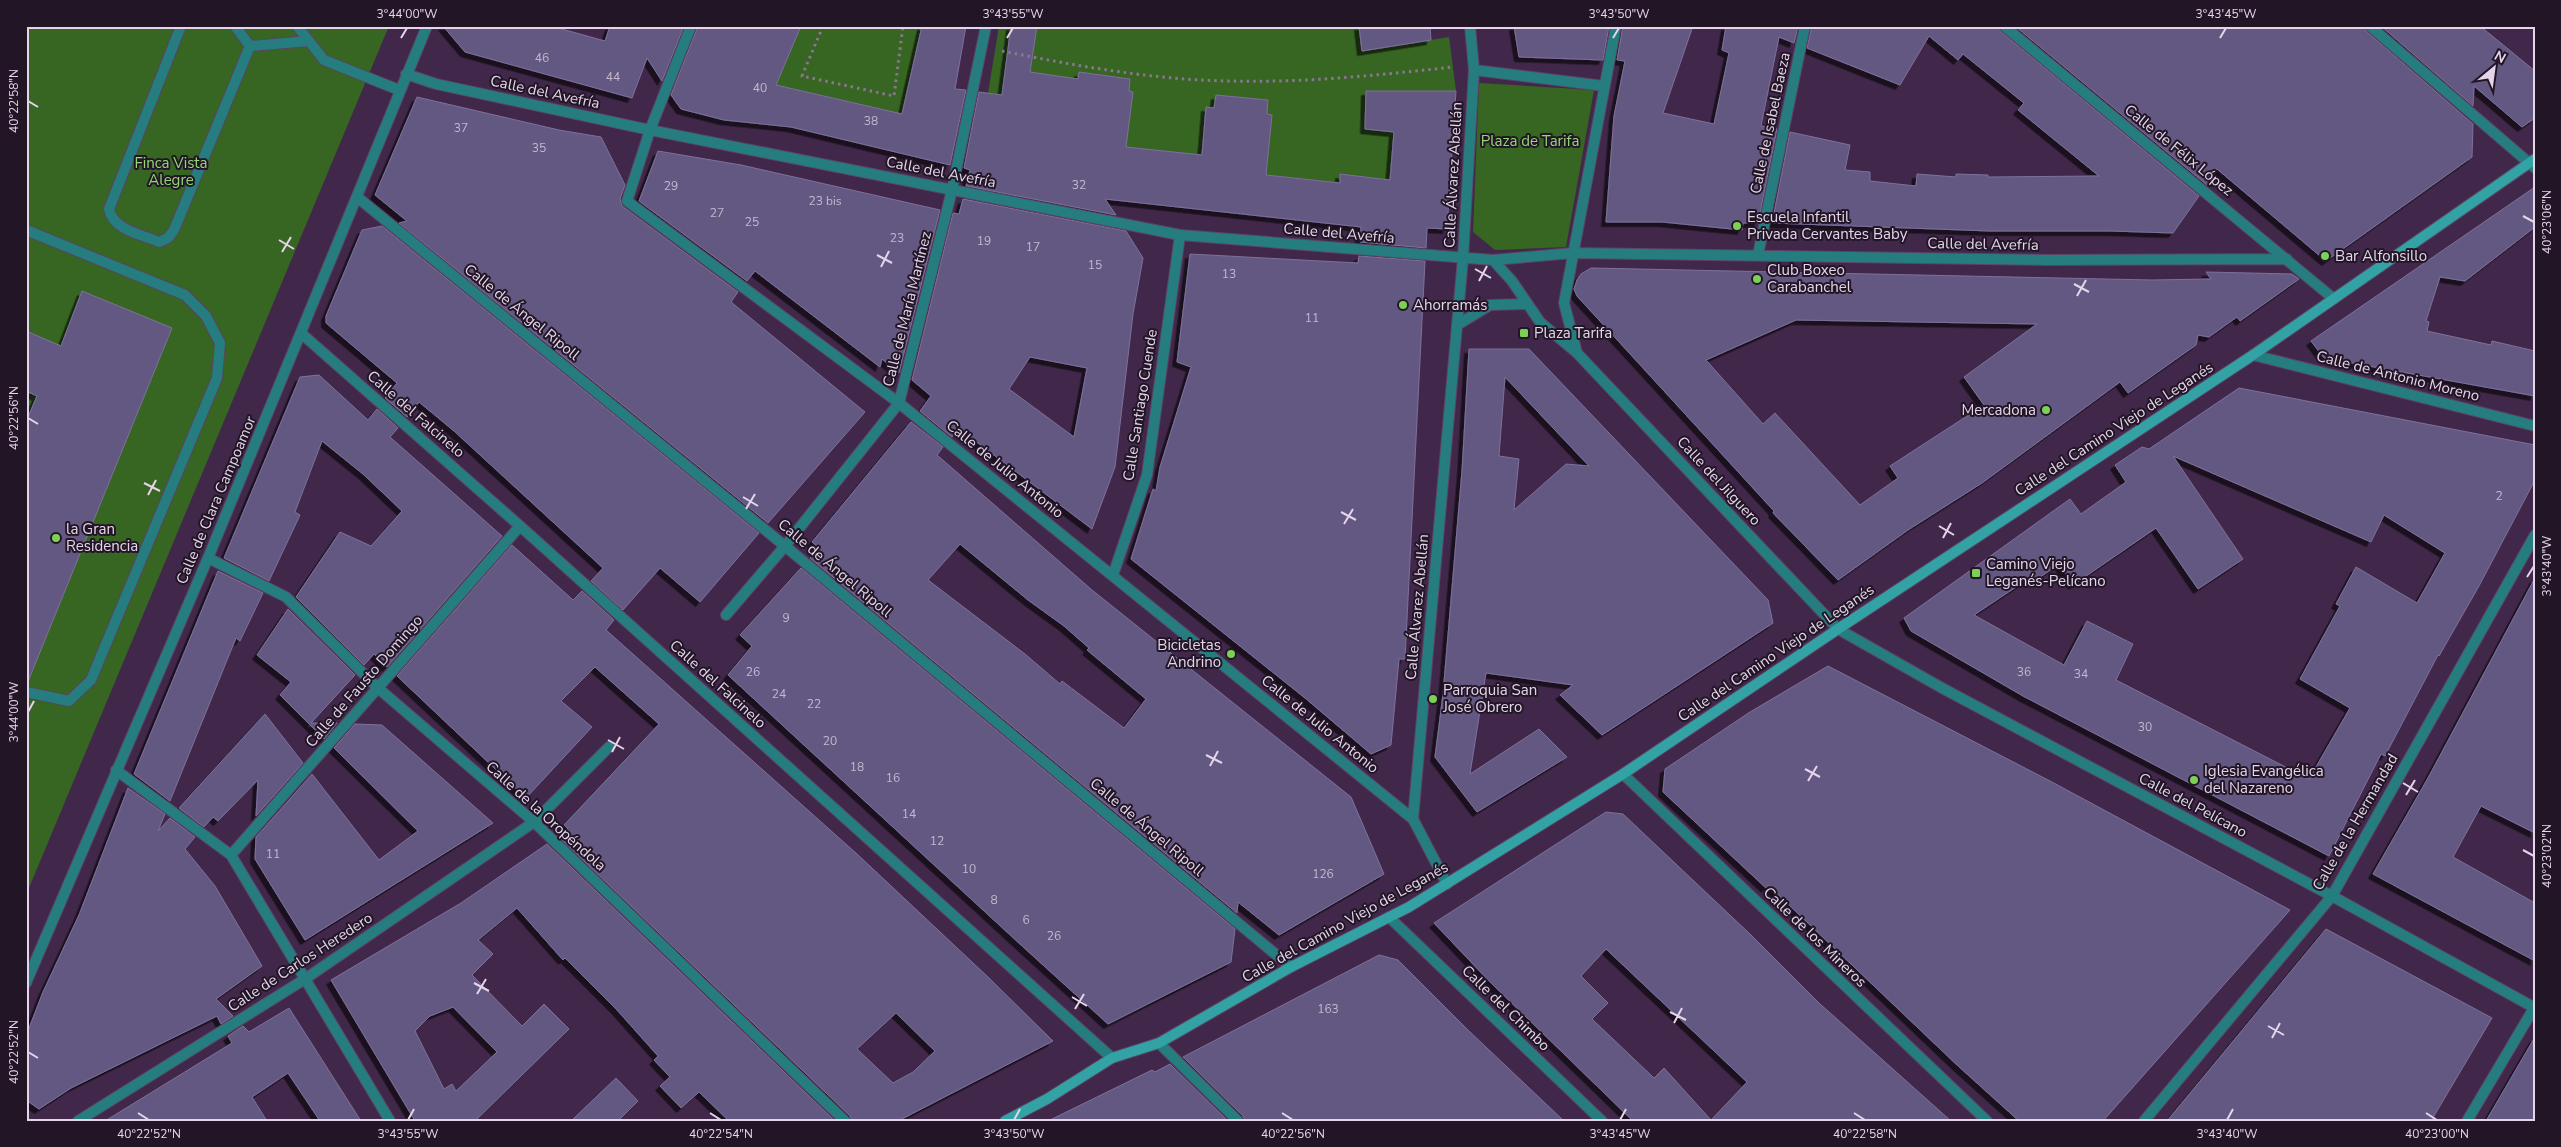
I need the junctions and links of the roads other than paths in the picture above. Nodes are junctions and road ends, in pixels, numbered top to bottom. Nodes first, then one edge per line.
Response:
1 (181, 26) edge
2 (235, 26) edge
3 (298, 26) edge
4 (427, 26) edge
5 (691, 26) edge
6 (986, 26) edge
7 (1470, 26) edge
8 (1616, 26) edge
9 (1805, 26) edge
10 (2004, 26) edge
11 (2370, 26) edge
12 (310, 41) junction
13 (250, 46) junction
14 (1474, 70) junction
15 (406, 74) junction
16 (1604, 86) junction
17 (399, 90) junction
18 (650, 130) junction
19 (2533, 163) edge
20 (952, 190) junction
21 (357, 196) junction
22 (26, 230) edge
23 (1180, 235) junction
24 (1573, 253) junction
25 (1758, 255) junction
26 (1463, 258) junction
27 (2287, 259) junction
28 (1493, 260) junction
29 (2334, 299) junction
30 (1527, 304) junction
31 (1457, 325) junction
32 (302, 334) junction
33 (1577, 353) junction
34 (2253, 355) junction
35 (899, 403) junction
36 (2535, 426) edge
37 (520, 526) junction
38 (2535, 535) edge
39 (785, 546) junction
40 (208, 558) junction
41 (1113, 575) junction
42 (726, 614) dead end
43 (1838, 629) junction
44 (378, 688) junction
45 (26, 692) edge
46 (609, 748) dead end
47 (116, 770) junction
48 (1623, 774) junction
49 (1413, 819) junction
50 (534, 822) junction
51 (231, 855) junction
52 (1447, 884) junction
53 (2332, 896) junction
54 (1389, 917) junction
55 (1291, 967) junction
56 (305, 979) junction
57 (26, 983) edge
58 (2535, 1008) edge
59 (1160, 1043) junction
60 (1112, 1058) junction
61 (78, 1121) edge
62 (390, 1121) edge
63 (844, 1121) edge
64 (1005, 1121) edge
65 (1238, 1121) edge
66 (1602, 1121) edge
67 (1987, 1121) edge
68 (2144, 1121) edge
69 (2467, 1121) edge

1 - 13 street
2 - 13 street
3 - 12 street
4 - 15 street, Calle de Clara Campoamor
5 - 18 street
6 - 20 street, Calle de María Martínez
7 - 14 street, Calle Álvarez Abellán
8 - 16 street
9 - 25 street, Calle de Isabel Baeza
10 - 27 street, Calle de Félix López
11 - 19 street
12 - 13 street
12 - 17 street
14 - 16 street
14 - 26 street, Calle Álvarez Abellán
15 - 17 street, Calle de Clara Campoamor
15 - 18 street, Calle del Avefría
16 - 24 street
17 - 21 street, Calle de Clara Campoamor
18 - 20 street, Calle del Avefría
18 - 35 street, Calle de Julio Antonio
19 - 29 street, Calle del Camino Viejo de Leganés
20 - 23 street, Calle del Avefría
20 - 35 street, Calle de María Martínez
21 - 32 street, Calle de Clara Campoamor
21 - 39 street, Calle de Ángel Ripoll
22 - 45 street
23 - 26 street, Calle del Avefría
23 - 41 street, Calle Santiago Cuende
24 - 25 street, Calle del Avefría
24 - 28 street, Calle del Avefría
24 - 33 street, Calle del Jilguero
25 - 27 street, Calle del Avefría
26 - 28 street, Calle del Avefría
26 - 31 street, Calle Álvarez Abellán
27 - 29 street, Calle de Félix López
28 - 30 street, Calle del Jilguero
29 - 34 street, Calle del Camino Viejo de Leganés
30 - 31 street
30 - 33 street, Calle del Jilguero
31 - 49 street, Calle Álvarez Abellán
32 - 37 street, Calle del Falcinelo
32 - 40 street, Calle de Clara Campoamor
33 - 43 street, Calle del Jilguero
34 - 36 street, Calle de Antonio Moreno
34 - 43 street, Calle del Camino Viejo de Leganés
35 - 39 street, Calle de María Martínez
35 - 41 street, Calle de Julio Antonio
37 - 44 street, Calle de Fausto Domingo
37 - 60 street, Calle del Falcinelo
38 - 53 street, Calle de la Hermandad
39 - 42 street, Calle de María Martínez
39 - 55 street, Calle de Ángel Ripoll
40 - 44 street, Calle de la Oropéndola
40 - 47 street, Calle de Clara Campoamor
41 - 49 street, Calle de Julio Antonio
43 - 48 street, Calle del Camino Viejo de Leganés
43 - 53 street, Calle del Pelícano
44 - 50 street, Calle de la Oropéndola
44 - 51 street, Calle de Fausto Domingo
46 - 50 street
47 - 51 street
47 - 57 street, Calle de Clara Campoamor
48 - 52 street, Calle del Camino Viejo de Leganés
48 - 67 street, Calle de los Mineros
49 - 52 street
50 - 56 street, Calle de Carlos Heredero
50 - 63 street, Calle de la Oropéndola
51 - 56 street
52 - 54 street, Calle del Camino Viejo de Leganés
53 - 58 street, Calle del Pelícano
53 - 68 street, Calle de la Hermandad
54 - 55 street, Calle del Camino Viejo de Leganés
54 - 66 street, Calle del Chimbo
55 - 59 street, Calle del Camino Viejo de Leganés
56 - 61 street, Calle de Carlos Heredero
56 - 62 street
58 - 69 street
59 - 60 street, Calle del Camino Viejo de Leganés
59 - 65 street
60 - 64 street, Calle del Camino Viejo de Leganés

